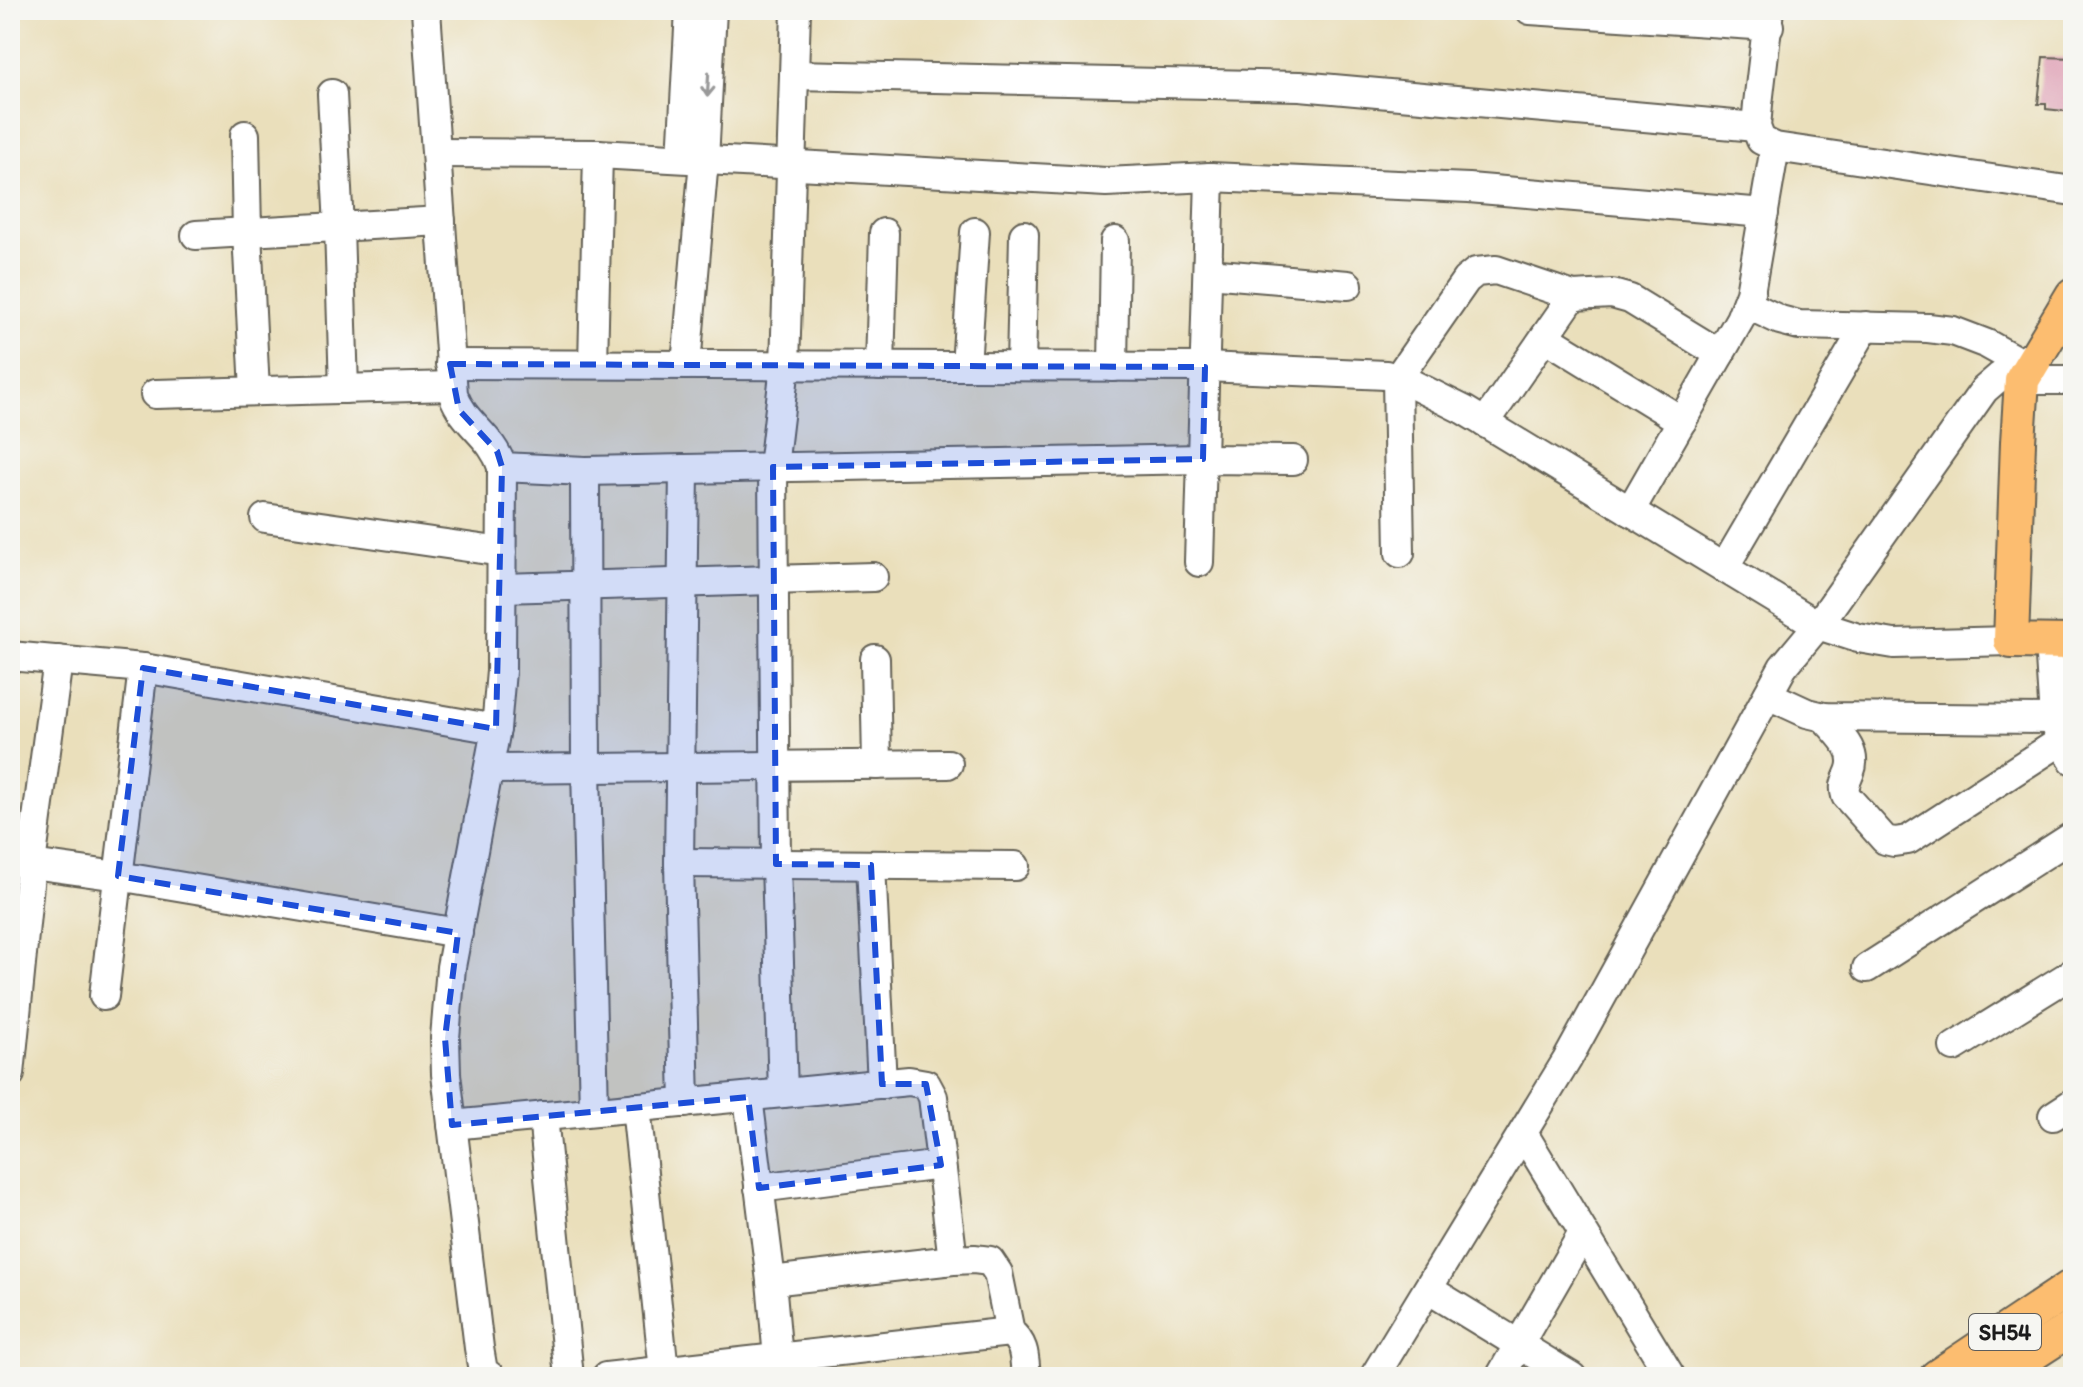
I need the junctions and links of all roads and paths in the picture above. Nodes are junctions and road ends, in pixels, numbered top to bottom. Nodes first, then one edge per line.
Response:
1 (426, 10) edge
2 (690, 10) edge
3 (712, 10) edge
4 (796, 10) edge
5 (1530, 10) edge
6 (1769, 18) edge
7 (794, 75) junction
8 (332, 94) dead end
9 (245, 135) dead end
10 (1766, 137) junction
11 (437, 153) junction
12 (598, 154) junction
13 (693, 159) junction
14 (791, 164) junction
15 (1210, 177) junction
16 (2073, 191) edge
17 (1764, 213) junction
18 (441, 221) junction
19 (339, 227) junction
20 (247, 232) junction
21 (975, 232) dead end
22 (884, 233) dead end
23 (196, 235) dead end
24 (1024, 235) dead end
25 (1115, 241) dead end
26 (1208, 273) junction
27 (1348, 285) dead end
28 (2073, 295) edge
29 (1573, 296) junction
30 (1746, 304) junction
31 (1866, 326) junction
32 (1545, 337) junction
33 (1720, 354) junction
34 (593, 364) junction
35 (686, 365) junction
36 (785, 366) junction
37 (880, 366) junction
38 (966, 366) junction
39 (1021, 366) junction
40 (2026, 366) junction
41 (1113, 367) junction
42 (1205, 367) junction
43 (451, 375) junction
44 (1397, 379) junction
45 (2073, 380) edge
46 (344, 389) junction
47 (255, 391) junction
48 (155, 394) dead end
49 (1682, 421) junction
50 (1485, 423) junction
51 (1203, 459) junction
52 (1293, 460) dead end
53 (502, 467) junction
54 (773, 467) junction
55 (684, 469) junction
56 (585, 471) junction
57 (1630, 511) junction
58 (265, 518) dead end
59 (502, 552) junction
60 (1400, 553) dead end
61 (1199, 562) dead end
62 (1724, 568) junction
63 (873, 577) dead end
64 (774, 580) junction
65 (682, 583) junction
66 (585, 586) junction
67 (502, 588) junction
68 (1818, 625) junction
69 (2011, 641) junction
70 (2061, 642) edge
71 (10, 656) edge
72 (875, 659) dead end
73 (58, 660) junction
74 (143, 668) junction
75 (1768, 695) junction
76 (1824, 717) junction
77 (496, 729) junction
78 (2063, 740) edge
79 (948, 764) dead end
80 (877, 765) junction
81 (776, 766) junction
82 (680, 767) junction
83 (586, 768) junction
84 (489, 769) junction
85 (2073, 836) edge
86 (20, 862) edge
87 (679, 863) junction
88 (776, 864) junction
89 (871, 865) junction
90 (1015, 866) dead end
91 (118, 876) junction
92 (458, 933) junction
93 (1867, 968) dead end
94 (2073, 973) edge
95 (104, 996) dead end
96 (1954, 1047) dead end
97 (10, 1074) edge
98 (882, 1084) junction
99 (783, 1093) junction
100 (748, 1097) junction
101 (685, 1103) junction
102 (636, 1107) junction
103 (594, 1111) junction
104 (543, 1116) junction
105 (452, 1125) junction
106 (1523, 1133) junction
107 (941, 1165) junction
108 (759, 1188) junction
109 (1583, 1233) junction
110 (953, 1260) junction
111 (771, 1281) junction
112 (2073, 1286) edge
113 (1428, 1289) junction
114 (2073, 1327) edge
115 (1010, 1332) junction
116 (1520, 1344) junction
117 (778, 1358) junction
118 (681, 1372) edge
119 (491, 1377) edge
120 (569, 1377) edge
121 (606, 1377) edge
122 (1026, 1377) edge
123 (1374, 1377) edge
124 (1500, 1377) edge
125 (1572, 1377) edge
126 (1671, 1377) edge
127 (1937, 1377) edge
128 (1996, 1377) edge

1 - 11 street
2 - 13 street
3 -> 13 street
4 - 7 street
5 - 6 street
6 - 10 street
7 - 10 street
7 - 14 street
8 - 19 street
9 - 20 street
10 - 16 street
10 - 17 street
11 - 12 street
11 - 18 street
12 - 13 street
12 - 34 street
13 - 14 street
13 - 35 street
14 - 15 street
14 - 36 street
15 - 17 street
15 - 26 street
17 - 30 street
18 - 19 street
18 - 43 street
19 - 20 street
19 - 46 street
20 - 23 street
20 - 47 street
21 - 38 street
22 - 37 street
24 - 39 street
25 - 41 street
26 - 27 street
26 - 42 street
28 - 40 main road
29 - 32 street
29 - 33 street
29 - 44 street
30 - 31 street
30 - 33 street
31 - 40 street
31 - 62 street
32 - 49 street
32 - 50 street
33 - 49 street
34 - 35 street
34 - 43 street
35 - 36 street
36 - 37 street
36 - 54 street
37 - 38 street
38 - 39 street
39 - 41 street
40 - 45 street
40 - 68 street
40 - 69 main road
41 - 42 street
42 - 44 street
42 - 51 street
43 - 46 street
43 - 53 street
44 - 50 street
44 - 60 street
46 - 47 street
47 - 48 street
49 - 57 street
50 - 57 street
51 - 52 street
51 - 54 street
51 - 61 street
53 - 56 street
53 - 59 street
54 - 55 street
54 - 64 street
55 - 56 street
55 - 65 street
56 - 66 street
57 - 62 street
58 - 59 street
59 - 67 street
62 - 68 street
63 - 64 street
64 - 65 street
64 - 81 street
65 - 66 street
65 - 82 street
66 - 67 street
66 - 83 street
67 - 77 street
68 - 69 street
68 - 75 street
69 - 70 main road
70 - 78 street
71 - 73 street
72 - 80 street
73 - 74 street
73 - 86 street
74 - 77 street
74 - 91 street
75 - 76 street
75 - 106 street
76 - 78 street
76 - 78 street
77 - 84 street
79 - 80 street
80 - 81 street
81 - 82 street
81 - 88 street
82 - 83 street
82 - 87 street
83 - 84 street
83 - 103 street
84 - 92 street
85 - 93 street
86 - 91 street
86 - 97 street
87 - 88 street
87 - 101 street
88 - 89 street
88 - 99 street
89 - 90 street
89 - 98 street
91 - 92 street
91 - 95 street
92 - 105 street
94 - 96 street
98 - 99 street
98 - 107 street
99 - 100 street
100 - 101 street
100 - 108 street
101 - 102 street
102 - 103 street
102 - 118 street
103 - 104 street
104 - 105 street
104 - 120 street
105 - 119 street
106 - 109 street
106 - 113 street
107 - 108 street
107 - 110 street
108 - 111 street
109 - 116 street
109 - 126 street
110 - 111 street
110 - 115 street
111 - 117 street
112 - 127 main road, SH54
113 - 116 street
113 - 123 street
114 - 128 main road, SH54
115 - 117 street
115 - 122 street
116 - 124 street
116 - 125 street
117 - 118 street
118 - 121 street

